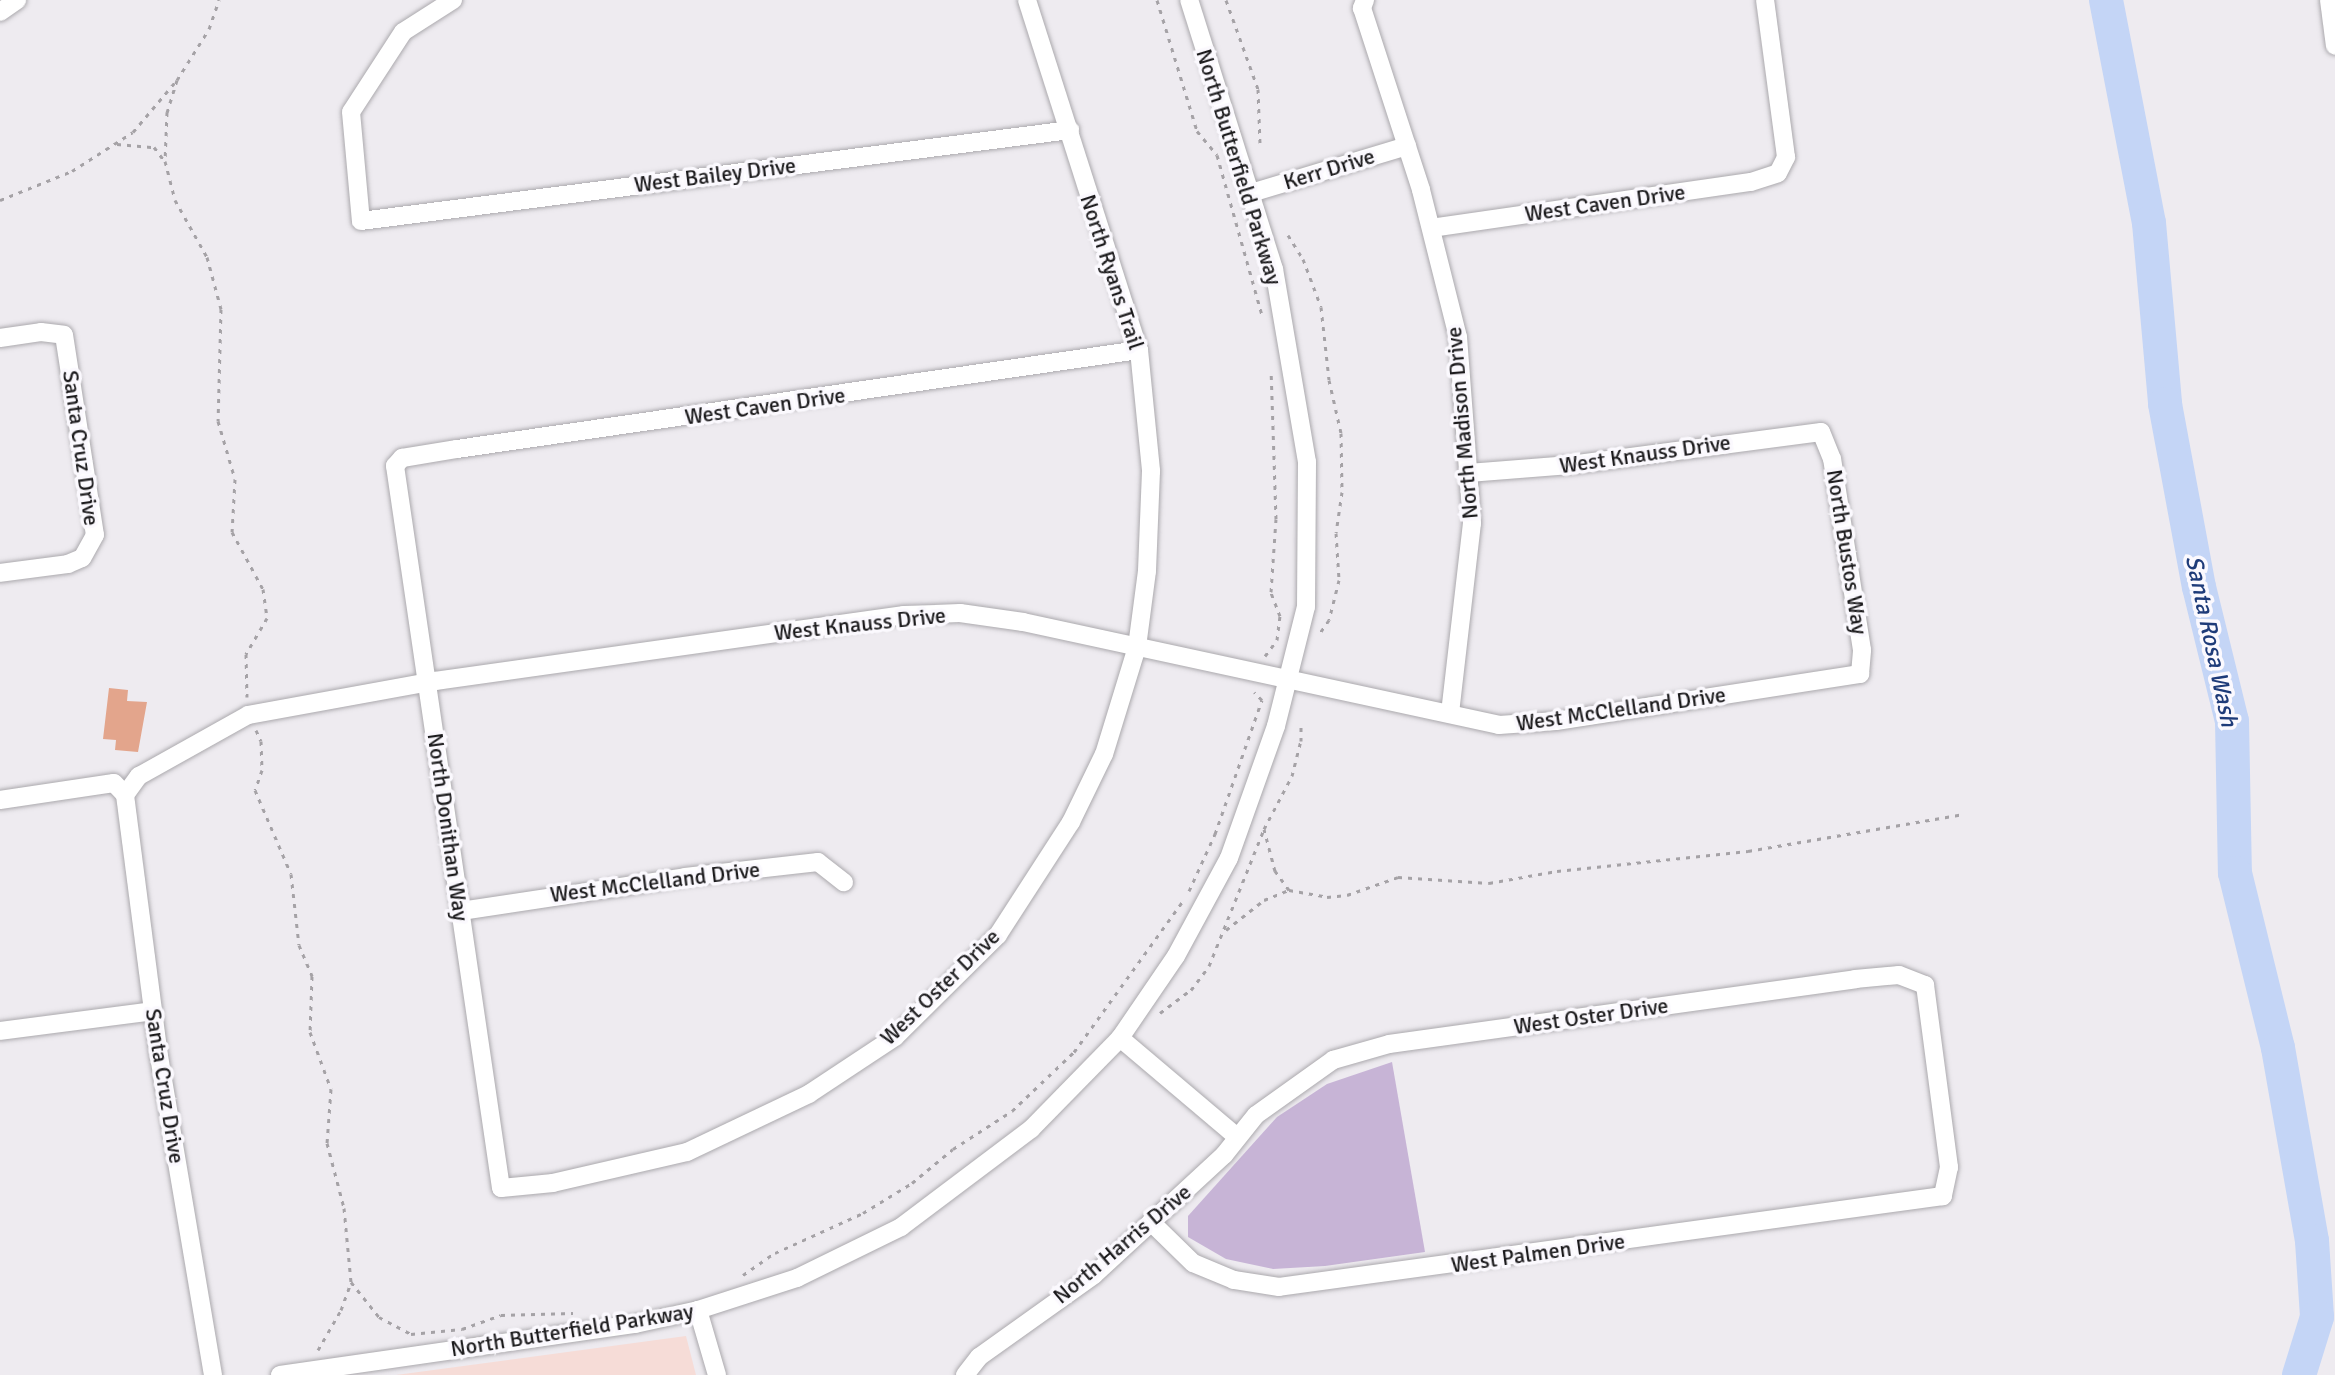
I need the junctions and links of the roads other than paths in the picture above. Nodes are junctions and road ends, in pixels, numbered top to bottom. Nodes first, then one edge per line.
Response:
1 (17, 0) edge
2 (453, 0) edge
3 (1027, 0) edge
4 (1189, 0) edge
5 (1365, 0) edge
6 (1765, 0) edge
7 (2329, 0) edge
8 (0, 12) edge
9 (2335, 46) edge
10 (1070, 130) junction
11 (1407, 146) junction
12 (1251, 193) junction
13 (1431, 228) junction
14 (0, 338) edge
15 (1139, 350) junction
16 (1821, 432) joint
17 (395, 466) joint
18 (1468, 473) junction
19 (0, 573) edge
20 (1137, 647) junction
21 (1860, 674) joint
22 (427, 682) junction
23 (1290, 682) junction
24 (1450, 714) junction
25 (125, 795) junction
26 (0, 800) edge
27 (844, 882) dead end
28 (461, 911) junction
29 (153, 1011) junction
30 (0, 1031) edge
31 (1120, 1038) junction
32 (1237, 1137) junction
33 (501, 1188) joint
34 (1943, 1196) joint
35 (1151, 1222) junction
36 (698, 1310) junction
37 (213, 1375) edge
38 (280, 1375) edge
39 (717, 1375) edge
40 (965, 1375) edge

1 - 8 street
2 - 10 street, West Bailey Drive
3 - 10 street, North Ryans Trail
4 - 12 street, North Butterfield Parkway
5 - 11 street, North Madison Drive
6 - 13 street, West Caven Drive
7 - 9 street
10 - 15 street, North Ryans Trail
11 - 12 street, Kerr Drive
11 - 13 street, North Madison Drive
12 - 23 street, North Butterfield Parkway
13 - 18 street, North Madison Drive
14 - 19 street, Santa Cruz Drive
15 - 17 street, West Caven Drive
15 - 20 street, North Ryans Trail
16 - 18 street, West Knauss Drive
16 - 21 street, North Bustos Way
17 - 22 street, North Donithan Way
18 - 24 street, North Madison Drive
20 - 22 street, West Knauss Drive
20 - 23 street, West Knauss Drive
20 - 33 street, West Oster Drive
21 - 24 street, West McClelland Drive
22 - 25 street, West Knauss Drive
22 - 28 street, North Donithan Way
23 - 24 street, West McClelland Drive
23 - 31 street, North Butterfield Parkway
25 - 26 street
25 - 29 street, Santa Cruz Drive
27 - 28 street, West McClelland Drive
28 - 33 street, North Donithan Way
29 - 30 street
29 - 37 street, Santa Cruz Drive
31 - 32 street
31 - 36 street, North Butterfield Parkway
32 - 34 street, West Oster Drive
32 - 35 street, North Harris Drive
34 - 35 street, West Palmen Drive
35 - 40 street, North Harris Drive
36 - 38 street, North Butterfield Parkway
36 - 39 street

